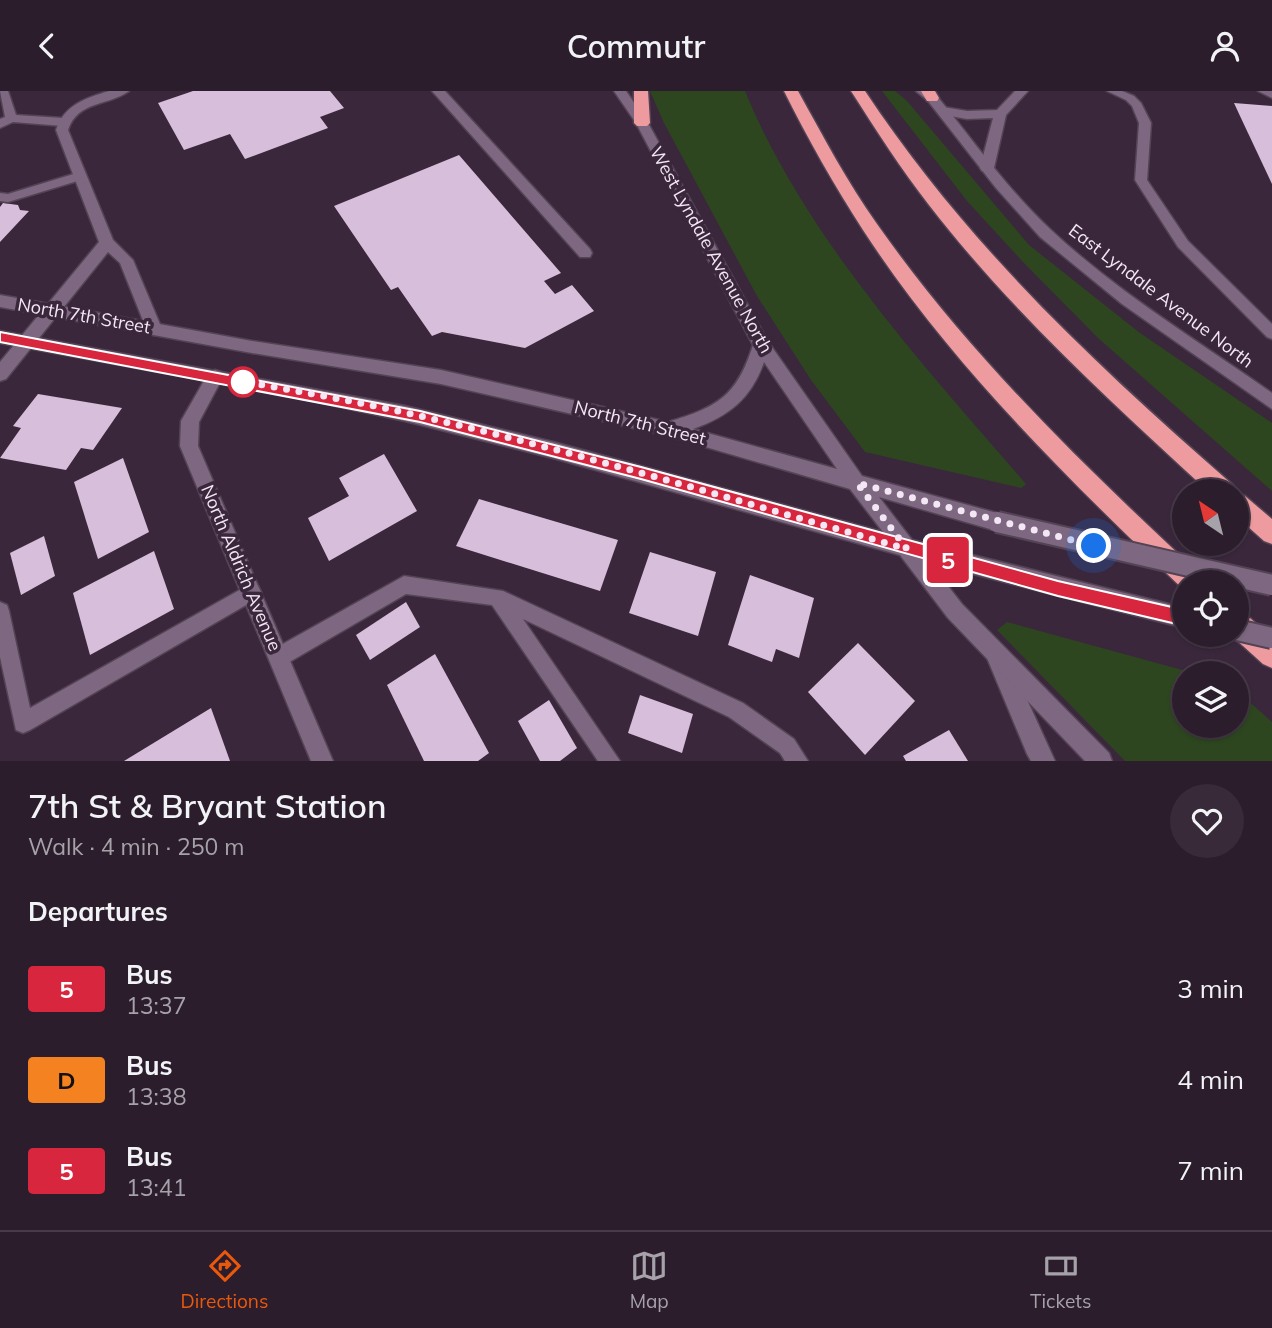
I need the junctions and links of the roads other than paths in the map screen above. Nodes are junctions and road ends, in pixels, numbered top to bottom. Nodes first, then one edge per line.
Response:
1 (3, 91) edge
2 (123, 91) edge
3 (438, 91) edge
4 (620, 91) edge
5 (641, 91) edge
6 (791, 91) edge
7 (858, 91) edge
8 (1022, 91) edge
9 (1112, 91) edge
10 (1263, 91) edge
11 (927, 93) edge
12 (1272, 95) edge
13 (943, 111) junction
14 (1000, 114) junction
15 (66, 118) junction
16 (5, 121) edge
17 (642, 123) junction
18 (986, 168) junction
19 (80, 176) junction
20 (0, 197) edge
21 (107, 243) junction
22 (585, 253) dead end
23 (0, 301) edge
24 (53, 311) junction
25 (154, 329) junction
26 (1272, 333) edge
27 (0, 337) edge
28 (26, 342) junction
29 (761, 345) junction
30 (0, 374) edge
31 (215, 377) junction
32 (1272, 402) edge
33 (668, 429) junction
34 (1211, 479) edge
35 (857, 483) junction
36 (1250, 514) edge
37 (1272, 533) edge
38 (907, 549) junction
39 (1180, 570) edge
40 (1272, 585) edge
41 (252, 592) junction
42 (497, 597) junction
43 (0, 611) edge
44 (1172, 615) edge
45 (1249, 633) edge
46 (1249, 634) edge
47 (1272, 638) edge
48 (996, 655) junction
49 (1272, 655) edge
50 (279, 657) junction
51 (322, 761) edge
52 (610, 761) edge
53 (798, 761) edge
54 (1044, 761) edge
55 (1101, 761) edge

1 - 16 lane
2 - 15 main road
3 - 22 main road
4 - 17 main road, West Lyndale Avenue North
5 - 17 highway
6 - 39 highway
7 - 34 highway
8 - 14 main road
9 - 26 lane
10 - 12 lane
11 - 13 main road, East Lyndale Avenue North
13 - 14 main road
13 - 18 main road, East Lyndale Avenue North
14 - 18 main road
15 - 16 lane
15 - 19 main road
17 - 29 main road, West Lyndale Avenue North
18 - 32 main road, East Lyndale Avenue North
19 - 20 lane
19 - 21 main road
21 - 24 main road
21 - 25 main road
23 - 24 main road, North 7th Street
24 - 25 main road, North 7th Street
24 - 28 main road
25 - 33 main road, North 7th Street
27 - 28 main road, North 7th Street
28 - 30 main road
28 - 31 main road, North 7th Street
29 - 33 main road
29 - 35 main road, West Lyndale Avenue North
31 - 38 main road, North 7th Street
31 - 41 main road, North Aldrich Avenue
33 - 35 main road, North 7th Street
35 - 38 main road, West Lyndale Avenue North
35 - 40 main road, North 7th Street, bridge
36 - 37 highway
38 - 44 main road, North 7th Street
38 - 48 main road, West Lyndale Avenue North
41 - 43 lane
41 - 50 main road, North Aldrich Avenue
42 - 50 lane
42 - 52 lane
42 - 53 lane
45 - 47 main road, bridge
46 - 49 highway
48 - 54 main road
48 - 55 main road, West Lyndale Avenue North
50 - 51 main road, North Aldrich Avenue

